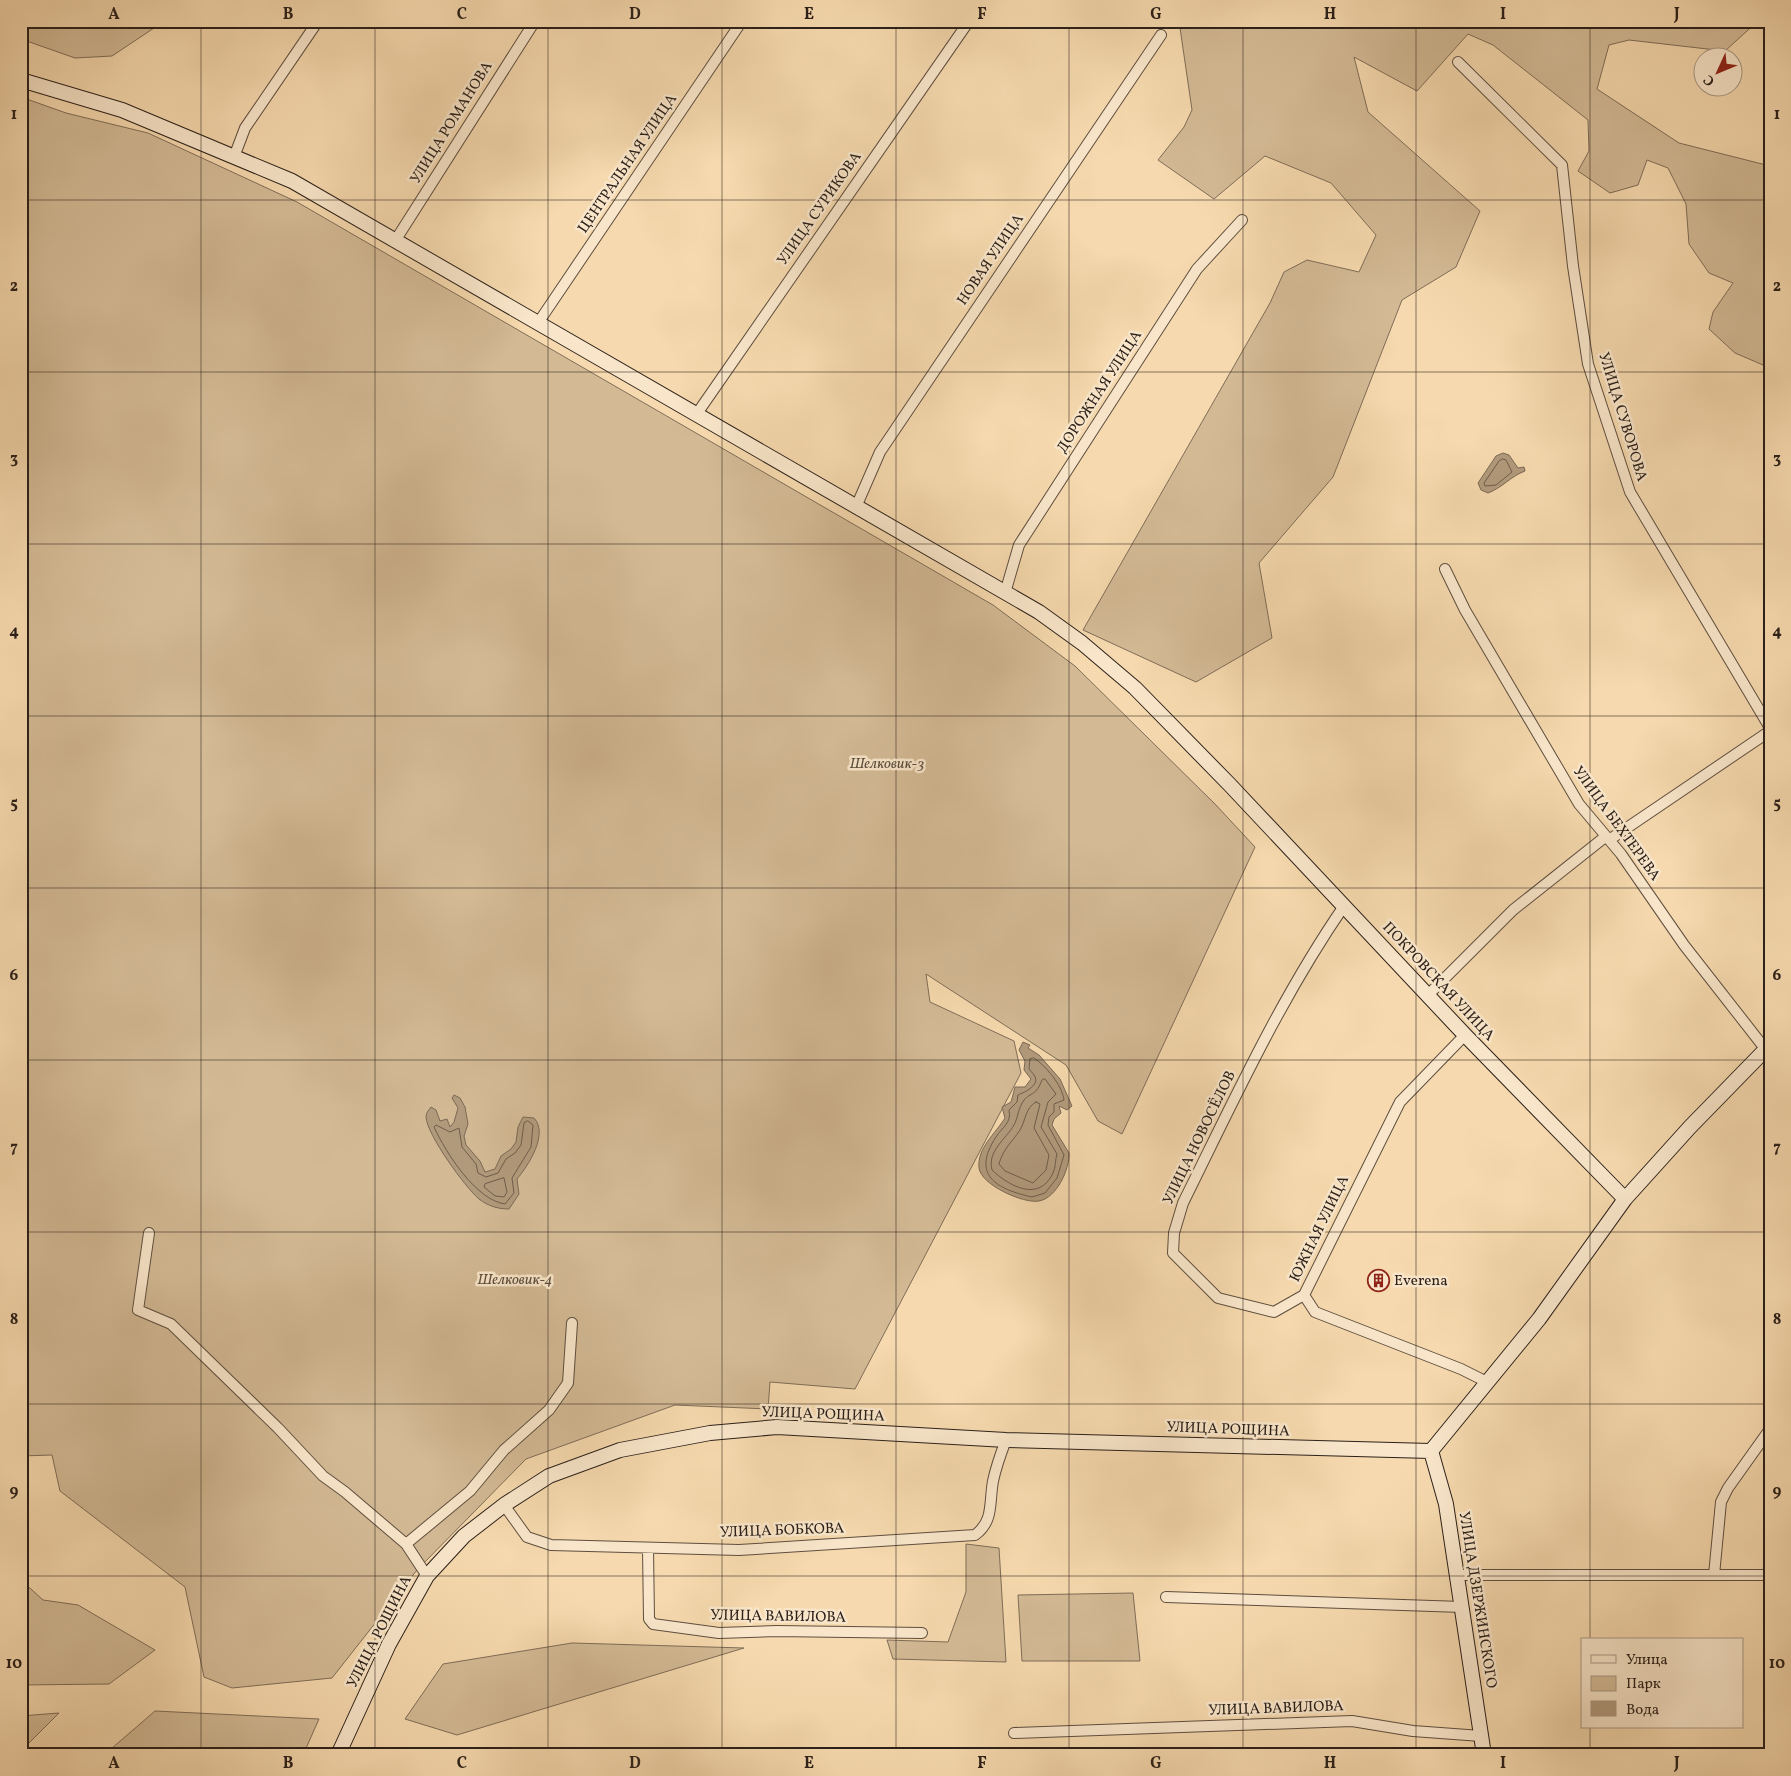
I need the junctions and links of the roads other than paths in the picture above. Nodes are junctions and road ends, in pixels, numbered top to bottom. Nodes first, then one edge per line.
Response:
1 (318, 21) edge
2 (535, 21) edge
3 (742, 21) edge
4 (969, 21) edge
5 (1161, 35) dead end
6 (1458, 62) dead end
7 (21, 80) edge
8 (234, 157) junction
9 (1242, 220) dead end
10 (396, 241) junction
11 (538, 323) junction
12 (696, 415) junction
13 (856, 507) junction
14 (1445, 570) dead end
15 (1005, 593) junction
16 (1770, 729) edge
17 (1607, 839) junction
18 (1344, 906) junction
19 (1428, 995) junction
20 (1465, 1035) junction
21 (1768, 1050) edge
22 (1625, 1199) junction
23 (149, 1233) dead end
24 (1304, 1295) junction
25 (572, 1323) dead end
26 (1487, 1382) junction
27 (1770, 1429) edge
28 (1006, 1440) junction
29 (1431, 1451) junction
30 (504, 1505) junction
31 (406, 1544) junction
32 (648, 1548) junction
33 (1457, 1575) junction
34 (1714, 1575) junction
35 (1770, 1575) edge
36 (427, 1576) junction
37 (1166, 1597) dead end
38 (1462, 1607) junction
39 (922, 1633) dead end
40 (1014, 1733) dead end
41 (1481, 1736) junction
42 (340, 1754) edge
43 (1484, 1755) edge

1 - 8 street
2 - 10 street, УЛИЦА РОМАНОВА
3 - 11 street, ЦЕНТРАЛЬНАЯ УЛИЦА
4 - 12 street, УЛИЦА СУРИКОВА
5 - 13 street, НОВАЯ УЛИЦА
6 - 16 street, УЛИЦА СУВОРОВА
7 - 8 street, ПОКРОВСКАЯ УЛИЦА
8 - 10 street, ПОКРОВСКАЯ УЛИЦА
9 - 15 street, ДОРОЖНАЯ УЛИЦА
10 - 11 street, ПОКРОВСКАЯ УЛИЦА
11 - 12 street, ПОКРОВСКАЯ УЛИЦА
12 - 13 street, ПОКРОВСКАЯ УЛИЦА
13 - 15 street, ПОКРОВСКАЯ УЛИЦА
14 - 17 street, УЛИЦА БЕХТЕРЕВА
15 - 18 street, ПОКРОВСКАЯ УЛИЦА
16 - 17 street
17 - 19 street
17 - 21 street, УЛИЦА БЕХТЕРЕВА
18 - 19 street, ПОКРОВСКАЯ УЛИЦА
18 - 24 street, УЛИЦА НОВОСЁЛОВ
19 - 20 street, ПОКРОВСКАЯ УЛИЦА
20 - 22 street, ПОКРОВСКАЯ УЛИЦА
20 - 24 street, ЮЖНАЯ УЛИЦА
21 - 22 street
22 - 26 street
23 - 31 street
24 - 26 street, ЮЖНАЯ УЛИЦА
25 - 31 street
26 - 29 street
27 - 34 street
28 - 29 street, УЛИЦА РОЩИНА
28 - 30 street, УЛИЦА РОЩИНА
28 - 32 street, УЛИЦА БОБКОВА
29 - 33 street, УЛИЦА ДЗЕРЖИНСКОГО
30 - 32 street, УЛИЦА БОБКОВА
30 - 36 street, УЛИЦА РОЩИНА
31 - 36 street
32 - 39 street, УЛИЦА ВАВИЛОВА
33 - 34 street
33 - 38 street, УЛИЦА ДЗЕРЖИНСКОГО
34 - 35 street
36 - 42 street, УЛИЦА РОЩИНА
37 - 38 street
38 - 41 street, УЛИЦА ДЗЕРЖИНСКОГО
40 - 41 street, УЛИЦА ВАВИЛОВА
41 - 43 street, УЛИЦА ДЗЕРЖИНСКОГО

